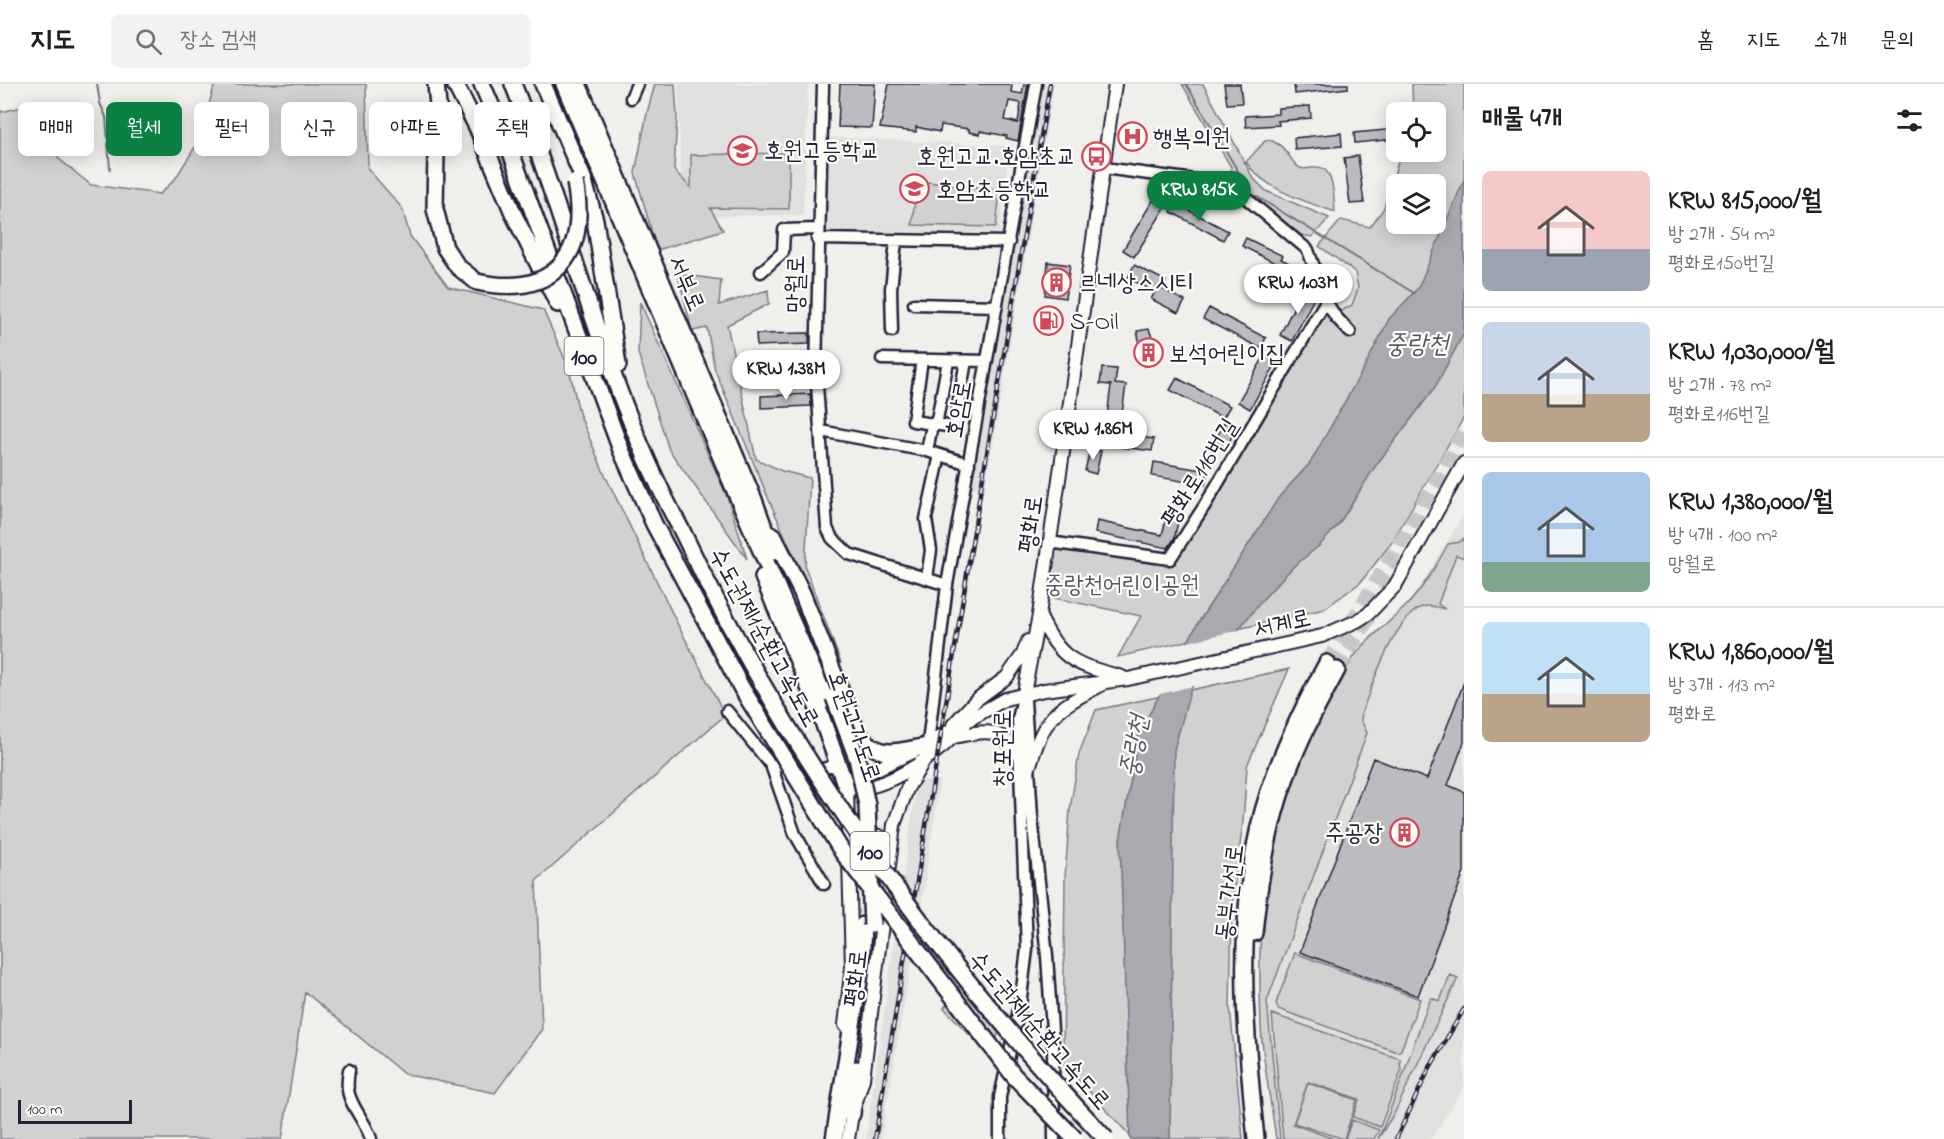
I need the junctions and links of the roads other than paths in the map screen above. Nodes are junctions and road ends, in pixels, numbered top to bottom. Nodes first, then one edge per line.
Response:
1 (436, 84) edge
2 (455, 84) edge
3 (482, 84) edge
4 (513, 84) edge
5 (533, 84) edge
6 (543, 84) edge
7 (564, 84) edge
8 (578, 84) edge
9 (637, 84) edge
10 (823, 84) edge
11 (1036, 84) edge
12 (1115, 84) edge
13 (631, 98) dead end
14 (1104, 168) junction
15 (818, 234) junction
16 (896, 241) junction
17 (1009, 242) junction
18 (760, 272) dead end
19 (1326, 301) junction
20 (914, 304) dead end
21 (997, 306) junction
22 (892, 331) dead end
23 (1350, 332) dead end
24 (882, 360) dead end
25 (922, 360) junction
26 (948, 361) junction
27 (966, 361) junction
28 (987, 361) junction
29 (587, 363) junction
30 (625, 404) junction
31 (934, 425) junction
32 (821, 431) junction
33 (927, 451) junction
34 (940, 455) junction
35 (1464, 463) edge
36 (969, 465) junction
37 (733, 486) junction
38 (754, 500) junction
39 (1049, 542) junction
40 (927, 578) junction
41 (947, 585) junction
42 (1039, 615) junction
43 (1128, 679) junction
44 (1108, 682) junction
45 (1024, 693) junction
46 (830, 698) junction
47 (728, 711) dead end
48 (857, 732) junction
49 (950, 734) junction
50 (829, 739) junction
51 (922, 750) junction
52 (1025, 763) junction
53 (838, 764) junction
54 (771, 765) junction
55 (847, 789) junction
56 (889, 868) junction
57 (849, 870) junction
58 (824, 884) dead end
59 (867, 925) junction
60 (349, 1070) dead end
61 (852, 1114) junction
62 (371, 1139) edge
63 (832, 1139) edge
64 (848, 1139) edge
65 (1000, 1139) edge
66 (1054, 1139) edge
67 (1075, 1139) edge
68 (1106, 1139) edge
69 (1256, 1139) edge
70 (1265, 1139) edge

1 - 5 highway, bridge
2 - 29 highway
3 - 29 highway, 수도권제1순환고속도로 / 100
4 - 30 highway, 수도권제1순환고속도로 / 100
6 - 30 highway
7 - 37 highway, 서부로
8 - 38 highway, 서부로
9 - 13 street
10 - 15 street, 망월로
11 - 17 street, 호암로
12 - 14 main road, 평화로
14 - 19 street
14 - 39 main road, 평화로
15 - 16 street
15 - 18 street
15 - 32 street, 망월로
16 - 17 street
16 - 22 street
17 - 21 street, 호암로
19 - 23 street
19 - 39 street, 평화로116번길
20 - 21 street
21 - 28 street, 호암로
24 - 25 street
25 - 26 street
25 - 31 street
26 - 27 street
26 - 31 street
27 - 28 street
27 - 31 street
28 - 36 street, 호암로
29 - 67 highway, 수도권제1순환고속도로 / 100, bridge
30 - 68 highway, 수도권제1순환고속도로 / 100, bridge
31 - 33 street
32 - 33 street
32 - 40 street, 망월로
33 - 34 street
34 - 36 street
34 - 40 street
35 - 43 main road, 서계로
36 - 41 street, 호암로
37 - 46 highway, 호원고가도로
37 - 50 highway
38 - 46 highway, 호원고가도로
38 - 48 highway
39 - 42 main road, 평화로
40 - 41 street, 망월로
41 - 51 street, 호암로
42 - 43 main road
42 - 45 main road, 평화로
42 - 49 main road
43 - 44 main road, 서계로
44 - 45 main road, 서계로
44 - 52 main road
45 - 49 main road
45 - 52 street, 창포원로
46 - 59 highway, 호원고가도로, bridge
47 - 54 street
48 - 50 highway
48 - 51 highway
49 - 51 main road
49 - 52 main road
50 - 53 highway
51 - 55 main road
51 - 55 main road
51 - 56 main road, 평화로
52 - 65 street, 창포원로
52 - 66 street, 창포원로
53 - 54 street
53 - 55 highway
54 - 58 street
55 - 57 main road, 평화로
56 - 57 main road
56 - 61 main road, 평화로
57 - 63 main road, 평화로
59 - 61 highway, 호원고가도로
59 - 63 highway, 호원고가도로
60 - 62 street
61 - 64 main road, 평화로
69 - 70 highway, 동부간선로

